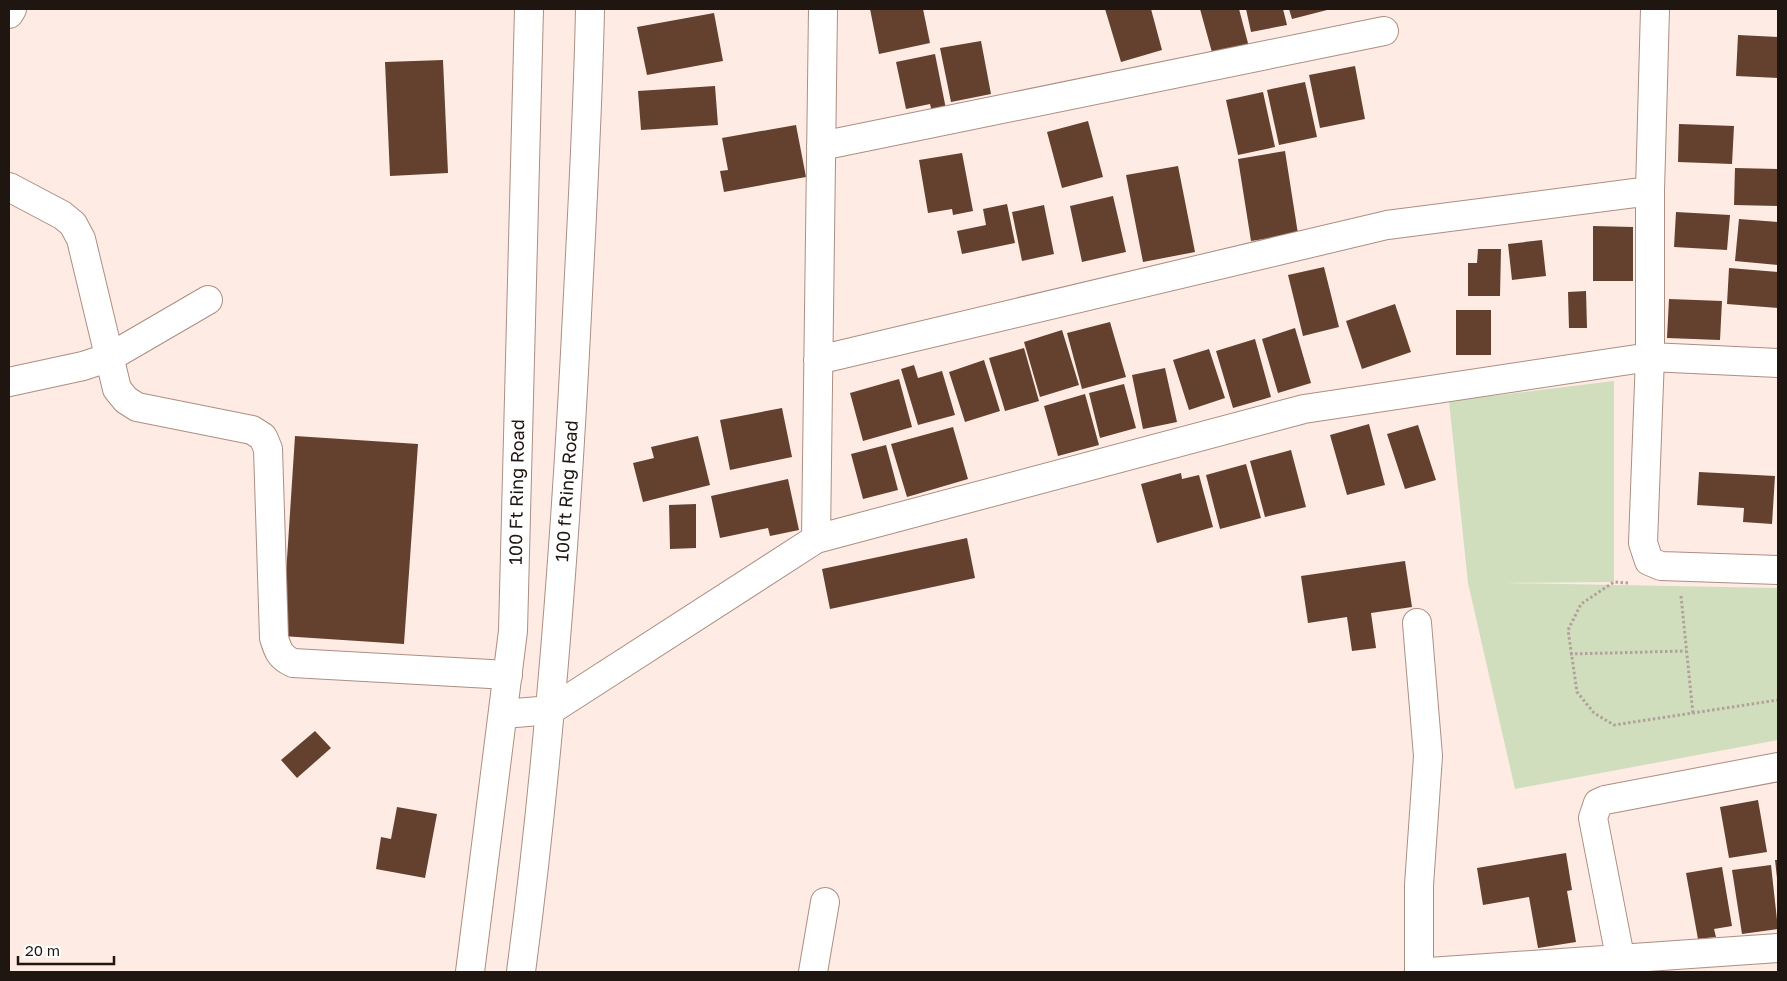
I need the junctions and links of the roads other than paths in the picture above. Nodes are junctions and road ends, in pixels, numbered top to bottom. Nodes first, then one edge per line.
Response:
1 (12, 9) edge
2 (529, 9) edge
3 (590, 9) edge
4 (823, 9) edge
5 (1655, 9) edge
6 (9, 14) edge
7 (1384, 31) dead end
8 (821, 146) junction
9 (9, 187) edge
10 (1650, 191) junction
11 (208, 300) dead end
12 (110, 357) junction
13 (1650, 357) junction
14 (818, 360) junction
15 (1778, 363) edge
16 (9, 382) edge
17 (816, 539) junction
18 (1778, 570) edge
19 (1417, 623) dead end
20 (508, 675) junction
21 (551, 710) junction
22 (504, 714) junction
23 (1778, 767) edge
24 (825, 902) dead end
25 (1778, 948) edge
26 (1620, 957) junction
27 (470, 972) edge
28 (521, 972) edge
29 (813, 972) edge
30 (1419, 972) edge
31 (1430, 972) edge

1 - 6 street
2 - 20 street, 100 Ft Ring Road
3 - 21 street, 100 ft Ring Road
4 - 8 street
5 - 10 street
7 - 8 street
8 - 14 street
9 - 12 street
10 - 13 street
10 - 14 street
11 - 12 street
12 - 16 street
12 - 20 street
13 - 15 street
13 - 17 street
13 - 18 street
14 - 17 street
17 - 21 street
19 - 30 street
20 - 22 street, 100 Ft Ring Road
21 - 22 street
21 - 28 street, 100 ft Ring Road
22 - 27 street, 100 Ft Ring Road
23 - 26 street
24 - 29 street
25 - 26 street
26 - 31 street

